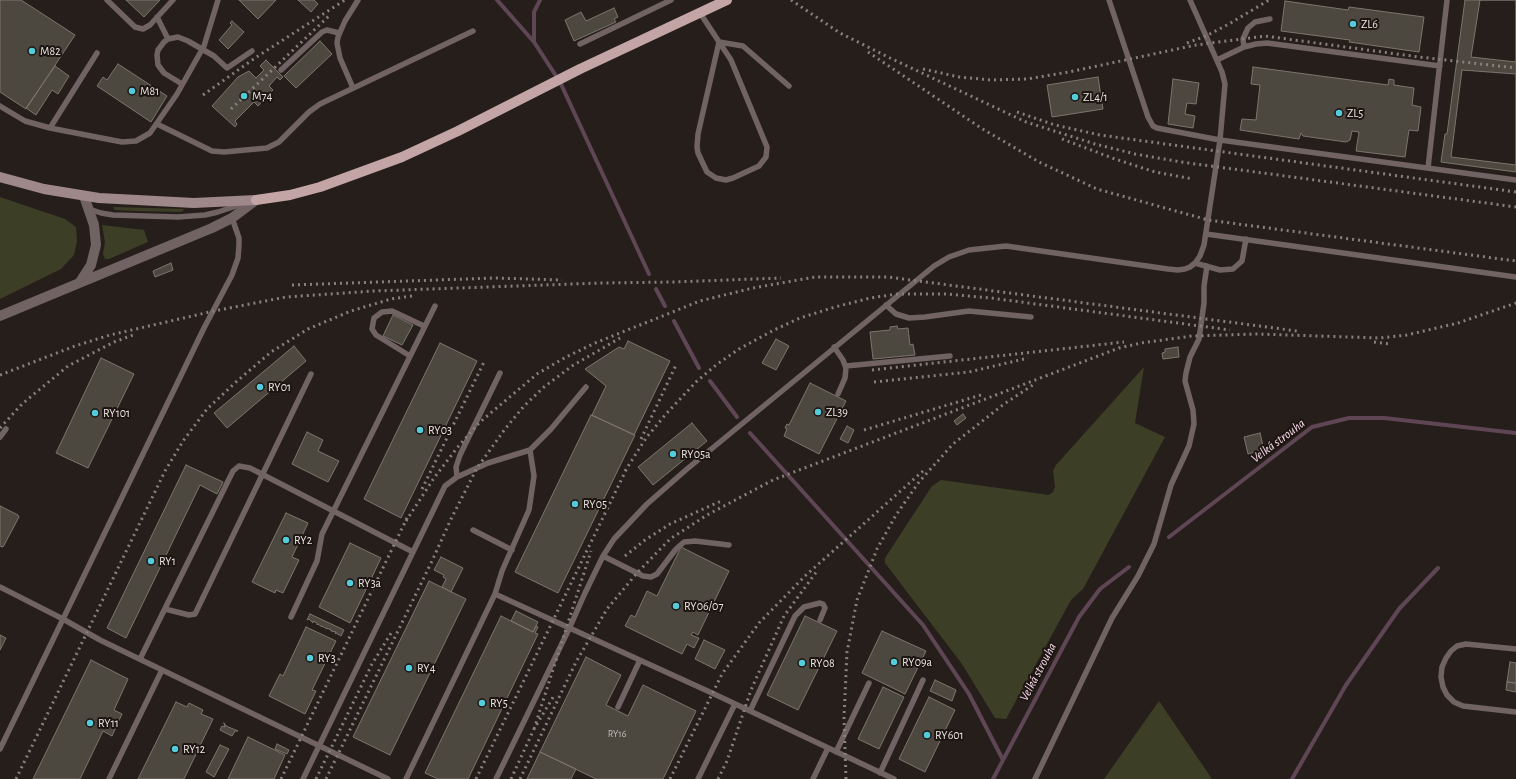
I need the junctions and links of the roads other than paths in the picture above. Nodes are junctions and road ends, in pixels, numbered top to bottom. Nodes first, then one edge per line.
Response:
1 (107, 0) edge
2 (173, 0) edge
3 (218, 0) edge
4 (358, 0) edge
5 (671, 0) edge
6 (727, 0) edge
7 (1109, 0) edge
8 (1190, 0) edge
9 (1447, 0) edge
10 (700, 13) junction
11 (157, 17) junction
12 (1270, 19) dead end
13 (473, 31) dead end
14 (339, 33) junction
15 (168, 39) junction
16 (718, 42) junction
17 (580, 44) dead end
18 (1244, 47) junction
19 (202, 49) junction
20 (252, 51) dead end
21 (97, 53) dead end
22 (1217, 60) junction
23 (1440, 66) junction
24 (281, 70) dead end
25 (182, 84) junction
26 (789, 86) dead end
27 (353, 88) junction
28 (0, 106) edge
29 (157, 124) junction
30 (50, 128) junction
31 (1220, 140) junction
32 (1428, 168) junction
33 (0, 177) edge
34 (1516, 180) edge
35 (84, 196) junction
36 (256, 200) junction
37 (89, 209) junction
38 (232, 218) junction
39 (1206, 234) junction
40 (1246, 239) junction
41 (1195, 263) junction
42 (1207, 266) junction
43 (1516, 277) edge
44 (79, 283) junction
45 (886, 305) junction
46 (435, 306) dead end
47 (0, 316) edge
48 (1032, 317) dead end
49 (424, 326) junction
50 (834, 347) junction
51 (410, 356) junction
52 (950, 356) dead end
53 (846, 366) junction
54 (500, 373) dead end
55 (311, 374) dead end
56 (586, 387) dead end
57 (838, 394) dead end
58 (6, 429) dead end
59 (0, 437) edge
60 (530, 450) junction
61 (263, 475) junction
62 (457, 477) junction
63 (334, 511) junction
64 (473, 530) dead end
65 (729, 545) dead end
66 (512, 550) junction
67 (413, 552) junction
68 (603, 556) junction
69 (0, 587) edge
70 (495, 594) junction
71 (165, 609) junction
72 (291, 618) dead end
73 (63, 619) junction
74 (820, 620) dead end
75 (569, 628) junction
76 (1516, 649) edge
77 (140, 659) junction
78 (640, 660) junction
79 (162, 670) junction
80 (923, 680) dead end
81 (869, 683) dead end
82 (735, 704) junction
83 (618, 707) dead end
84 (750, 711) junction
85 (1516, 712) edge
86 (319, 746) junction
87 (828, 748) junction
88 (0, 749) edge
89 (836, 752) junction
90 (880, 773) junction
91 (109, 779) edge
92 (303, 779) edge
93 (388, 779) edge
94 (406, 779) edge
95 (496, 779) edge
96 (698, 779) edge
97 (813, 779) edge
98 (894, 779) edge
99 (1035, 779) edge

1 - 11 lane
2 - 11 lane
3 - 19 lane
4 - 14 lane
5 - 17 lane
6 - 10 main road
7 - 31 lane
8 - 22 lane
9 - 23 lane
10 - 16 lane
10 - 36 main road
11 - 15 lane
12 - 18 lane
13 - 27 lane
14 - 24 lane
14 - 27 lane
15 - 19 lane
15 - 25 lane
16 - 16 lane
16 - 26 lane
18 - 22 lane
18 - 23 lane
19 - 20 lane
19 - 25 lane
21 - 30 lane
22 - 31 lane
23 - 32 lane
25 - 29 lane
27 - 29 lane
28 - 30 lane
29 - 30 lane
31 - 32 lane
31 - 39 lane
32 - 34 lane
33 - 35 main road
35 - 36 main road
35 - 37 street
36 - 37 lane
36 - 38 street
37 - 44 street
38 - 44 street
38 - 73 lane
39 - 40 lane
39 - 41 lane
40 - 42 lane
40 - 43 lane
41 - 42 lane
41 - 45 lane
42 - 99 lane
44 - 47 street
45 - 48 lane
45 - 50 lane
46 - 49 lane
49 - 51 lane
49 - 51 lane
50 - 53 lane
50 - 68 lane
51 - 63 lane
52 - 53 lane
53 - 57 lane
54 - 62 lane
55 - 61 lane
56 - 60 lane
58 - 59 lane
60 - 62 lane
60 - 66 lane
61 - 63 lane
61 - 71 lane
61 - 71 lane
62 - 67 lane
63 - 67 lane
63 - 72 lane
64 - 66 lane
65 - 68 lane
66 - 70 lane
67 - 86 lane
68 - 75 lane
69 - 73 lane
70 - 75 lane
70 - 94 lane
71 - 77 lane
73 - 77 lane
73 - 88 lane
74 - 84 lane
75 - 78 lane
75 - 95 lane
76 - 85 lane
77 - 79 lane
78 - 82 lane
78 - 83 lane
79 - 86 lane
79 - 91 lane
80 - 90 lane
81 - 89 lane
82 - 84 lane
82 - 96 lane
84 - 87 lane
86 - 92 lane
86 - 93 lane
87 - 89 lane
87 - 97 lane
89 - 90 lane
90 - 98 lane

